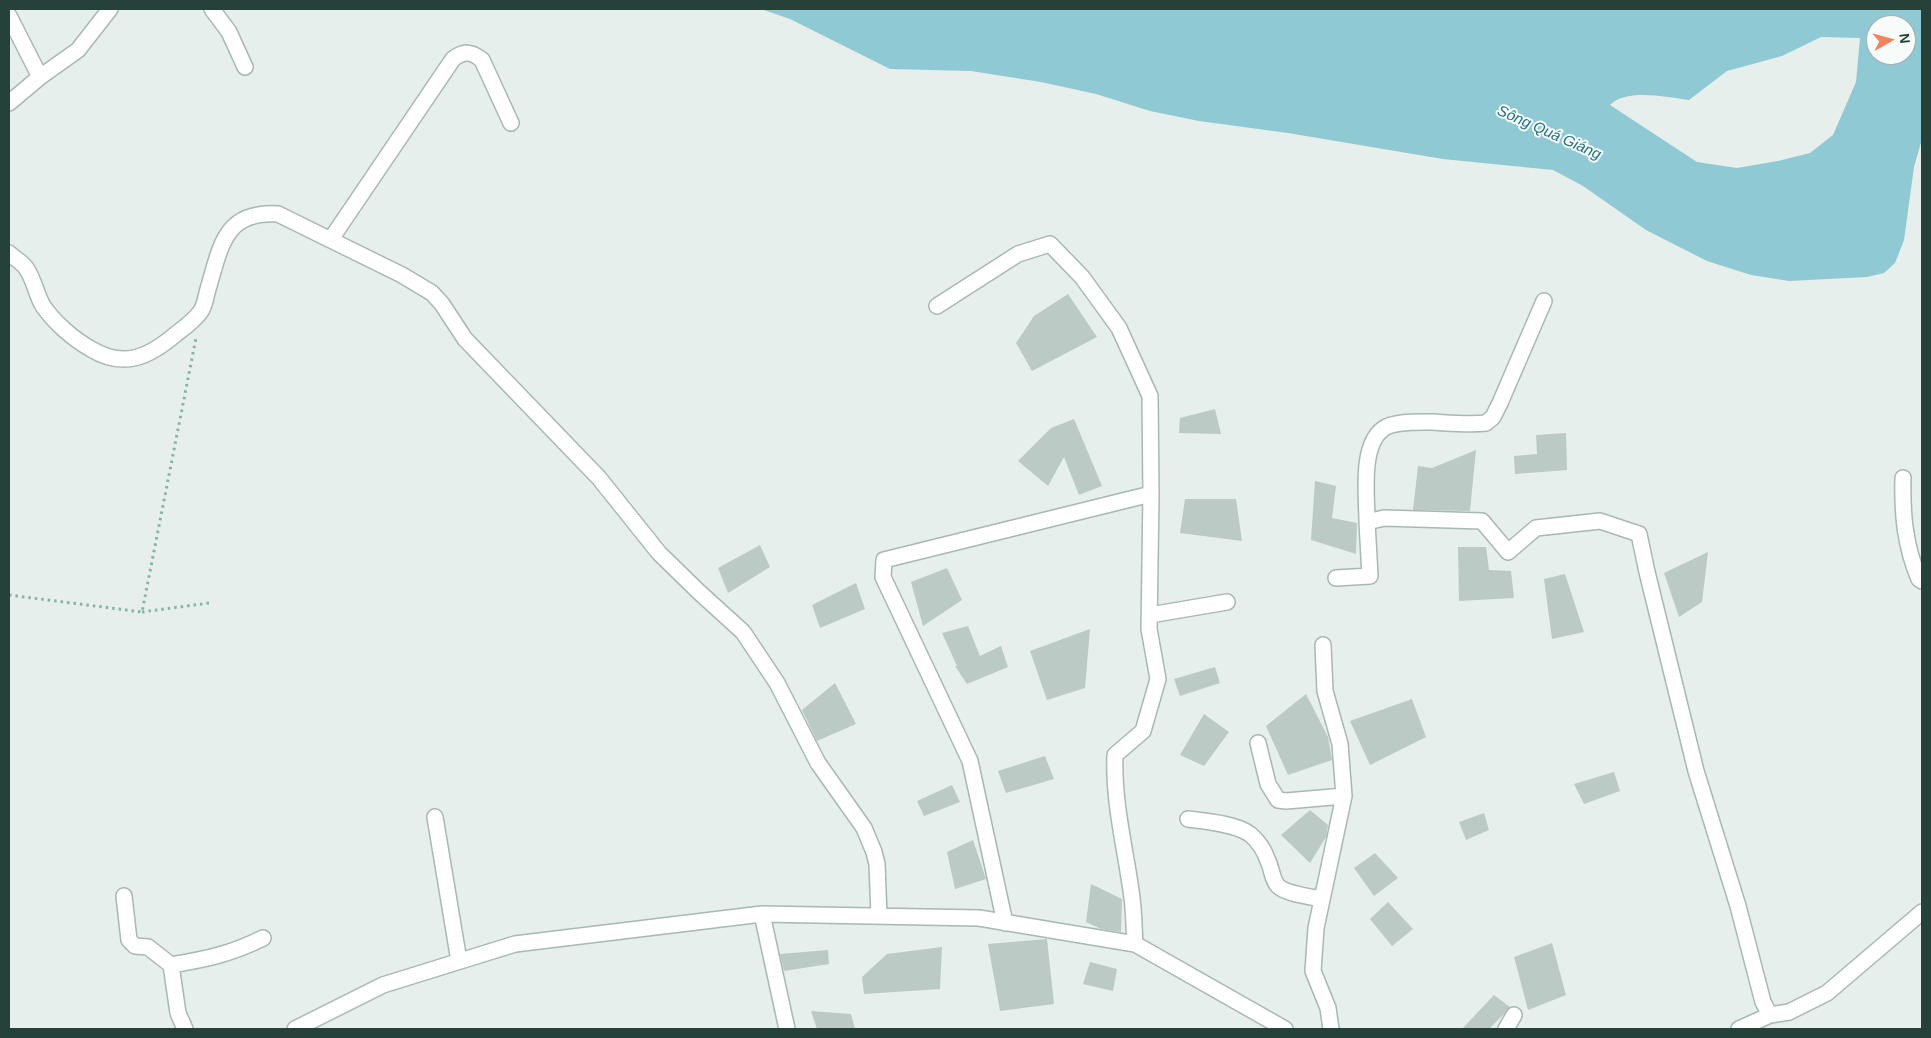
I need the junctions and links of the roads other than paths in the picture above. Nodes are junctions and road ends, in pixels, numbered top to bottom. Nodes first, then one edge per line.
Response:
1 (110, 9) edge
2 (212, 9) edge
3 (9, 16) edge
4 (245, 67) dead end
5 (40, 77) junction
6 (9, 104) edge
7 (511, 123) dead end
8 (331, 239) junction
9 (9, 253) edge
10 (1544, 300) dead end
11 (937, 306) dead end
12 (1903, 478) dead end
13 (1151, 494) junction
14 (1368, 522) junction
15 (1336, 578) dead end
16 (1922, 581) edge
17 (1227, 602) dead end
18 (1150, 615) junction
19 (1324, 645) dead end
20 (1258, 743) dead end
21 (1344, 796) junction
22 (435, 817) dead end
23 (1188, 819) dead end
24 (124, 896) dead end
25 (1322, 900) junction
26 (1922, 912) edge
27 (762, 914) junction
28 (879, 916) junction
29 (1006, 922) junction
30 (263, 938) dead end
31 (1135, 944) junction
32 (459, 961) junction
33 (171, 965) junction
34 (1514, 1015) dead end
35 (1770, 1015) junction
36 (184, 1029) edge
37 (295, 1029) edge
38 (787, 1029) edge
39 (1285, 1029) edge
40 (1332, 1029) edge
41 (1506, 1029) edge
42 (1739, 1029) edge

1 - 5 street
2 - 4 street
3 - 5 street
5 - 6 street
7 - 8 street
8 - 9 street
8 - 28 street
10 - 14 street
11 - 13 street
12 - 16 street
13 - 18 street
13 - 29 street
14 - 15 street
14 - 35 street
17 - 18 street
18 - 31 street
19 - 21 street
20 - 21 street
21 - 25 street
22 - 32 street
23 - 25 street
24 - 33 street
25 - 40 street
26 - 35 street
27 - 28 street
27 - 32 street
27 - 38 street
28 - 29 street
29 - 31 street
30 - 33 street
31 - 39 street
32 - 37 street
33 - 36 street
34 - 41 street
35 - 42 street

